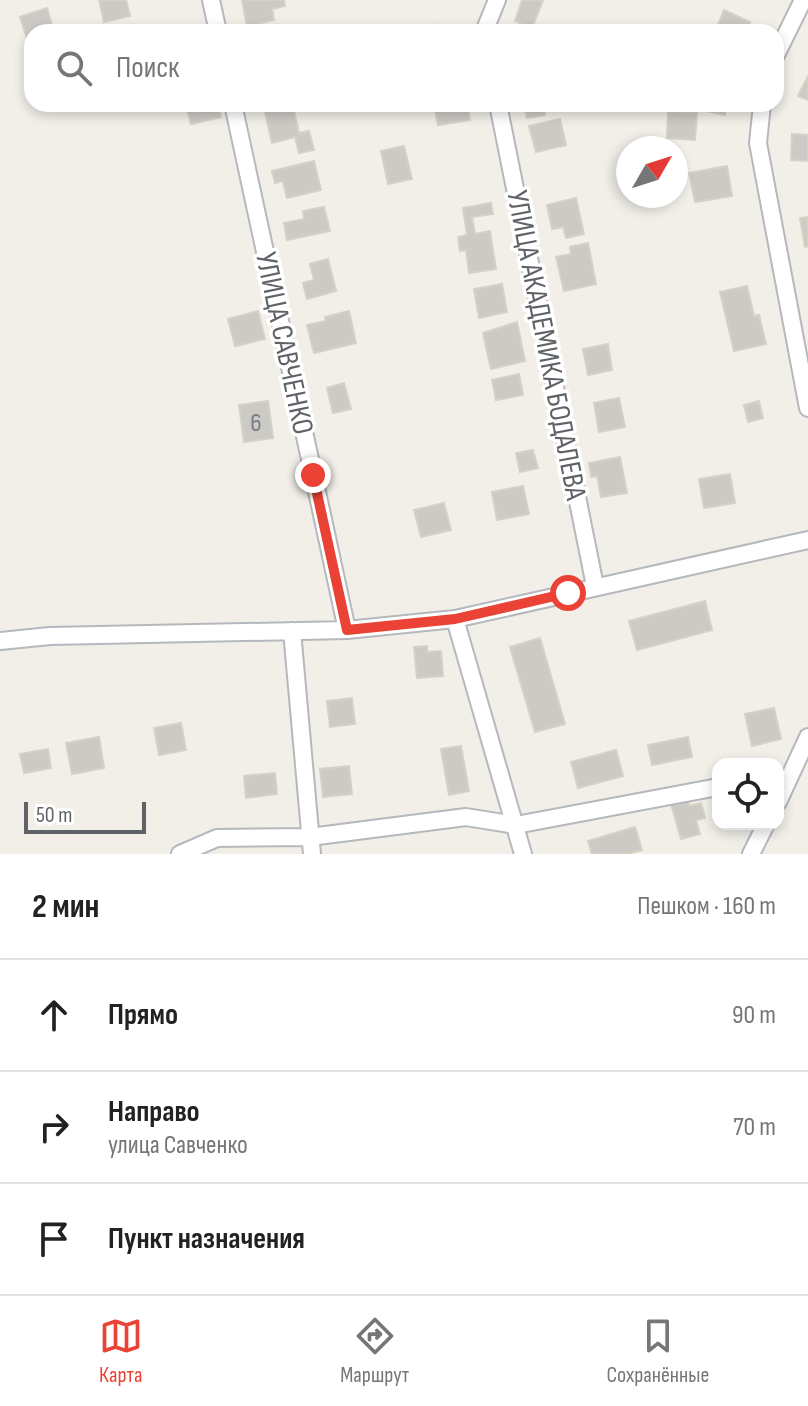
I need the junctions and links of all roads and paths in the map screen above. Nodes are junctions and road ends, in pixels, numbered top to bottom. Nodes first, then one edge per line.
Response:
1 (211, 0) edge
2 (497, 0) edge
3 (803, 0) edge
4 (216, 24) edge
5 (487, 24) edge
6 (784, 39) edge
7 (235, 112) edge
8 (500, 112) edge
9 (761, 112) edge
10 (808, 408) edge
11 (808, 540) edge
12 (595, 586) junction
13 (455, 619) junction
14 (347, 630) junction
15 (292, 631) junction
16 (0, 641) edge
17 (808, 737) edge
18 (712, 788) edge
19 (784, 789) edge
20 (516, 825) junction
21 (763, 830) edge
22 (311, 845) edge
23 (187, 852) edge
24 (523, 854) edge
25 (751, 854) edge

1 - 4 street
2 - 5 street
3 - 6 street
7 - 14 street, УЛИЦА САВЧЕНКО
8 - 12 street, УЛИЦА АКАДЕМИКА БОДАЛЕВА
9 - 10 street
11 - 12 street
12 - 13 street
13 - 14 street
13 - 20 street
14 - 15 street
15 - 16 street
15 - 22 street
17 - 19 street
18 - 20 street
20 - 22 street
20 - 24 street
21 - 25 street
22 - 23 street

